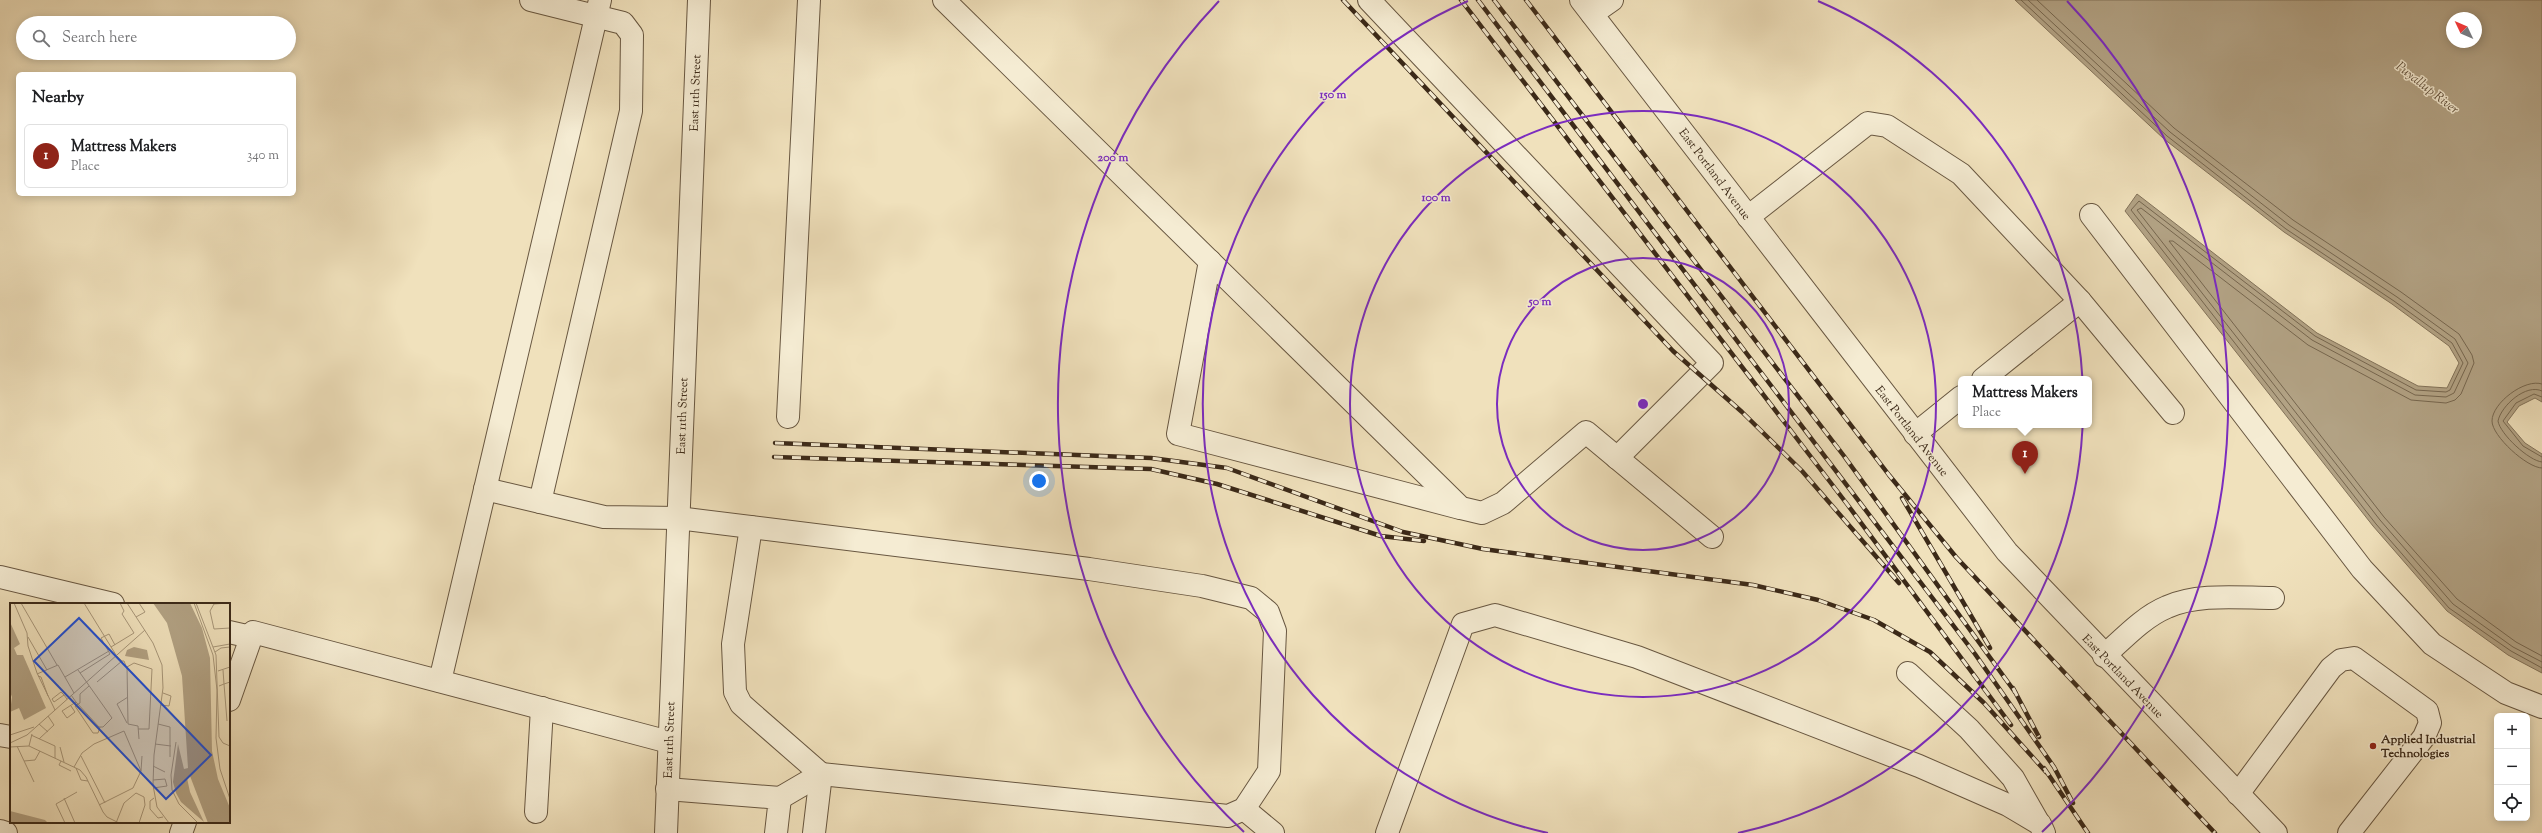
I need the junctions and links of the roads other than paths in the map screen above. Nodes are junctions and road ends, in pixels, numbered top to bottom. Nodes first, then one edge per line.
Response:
1 (531, 0) edge
2 (699, 0) edge
3 (809, 0) edge
4 (944, 0) edge
5 (1369, 0) edge
6 (1612, 0) edge
7 (1587, 7) edge
8 (598, 8) edge
9 (2090, 215) dead end
10 (1748, 216) junction
11 (1210, 261) junction
12 (2080, 302) junction
13 (1987, 376) edge
14 (1958, 399) edge
15 (2173, 413) dead end
16 (788, 417) dead end
17 (1915, 434) junction
18 (1617, 458) junction
19 (485, 489) junction
20 (540, 502) junction
21 (1461, 508) junction
22 (678, 518) junction
23 (751, 527) junction
24 (1712, 537) dead end
25 (0, 577) edge
26 (2273, 598) dead end
27 (109, 603) edge
28 (230, 632) edge
29 (251, 637) junction
30 (2104, 656) junction
31 (1908, 673) dead end
32 (440, 681) junction
33 (230, 697) edge
34 (2542, 707) edge
35 (542, 708) junction
36 (0, 735) edge
37 (10, 738) edge
38 (669, 742) junction
39 (821, 774) junction
40 (667, 789) junction
41 (2238, 794) junction
42 (780, 798) junction
43 (1244, 809) junction
44 (536, 812) dead end
45 (185, 823) edge
46 (2042, 829) edge
47 (0, 831) edge
48 (6, 833) edge
49 (181, 833) edge
50 (666, 833) edge
51 (776, 833) edge
52 (814, 833) edge
53 (1273, 833) edge
54 (1387, 833) edge
55 (2276, 833) edge
56 (2349, 833) edge

1 - 8 street
2 - 22 street, East 11th Street
3 - 16 street
4 - 11 street
5 - 18 street
6 - 7 street
7 - 10 street, East Portland Avenue
8 - 19 street
8 - 20 street
9 - 34 street
10 - 12 street
10 - 17 street, East Portland Avenue
11 - 21 street
11 - 21 street
12 - 13 street
12 - 15 street
14 - 17 street
17 - 30 street, East Portland Avenue
18 - 21 street
18 - 24 street
19 - 20 street
19 - 32 street
20 - 22 street
22 - 23 street
22 - 38 street, East 11th Street
23 - 39 street
23 - 43 street
25 - 27 street
26 - 30 street
28 - 29 street
29 - 32 street
29 - 33 street
30 - 41 street, East Portland Avenue
31 - 46 street
32 - 35 street
35 - 38 street
35 - 44 street
36 - 37 street
38 - 40 street, East 11th Street
39 - 42 street
39 - 43 street
39 - 52 street
40 - 42 street
40 - 50 street, East 11th Street
41 - 55 street, East Portland Avenue
41 - 56 street
42 - 51 street
43 - 53 street
45 - 49 street
46 - 54 street
47 - 48 street

